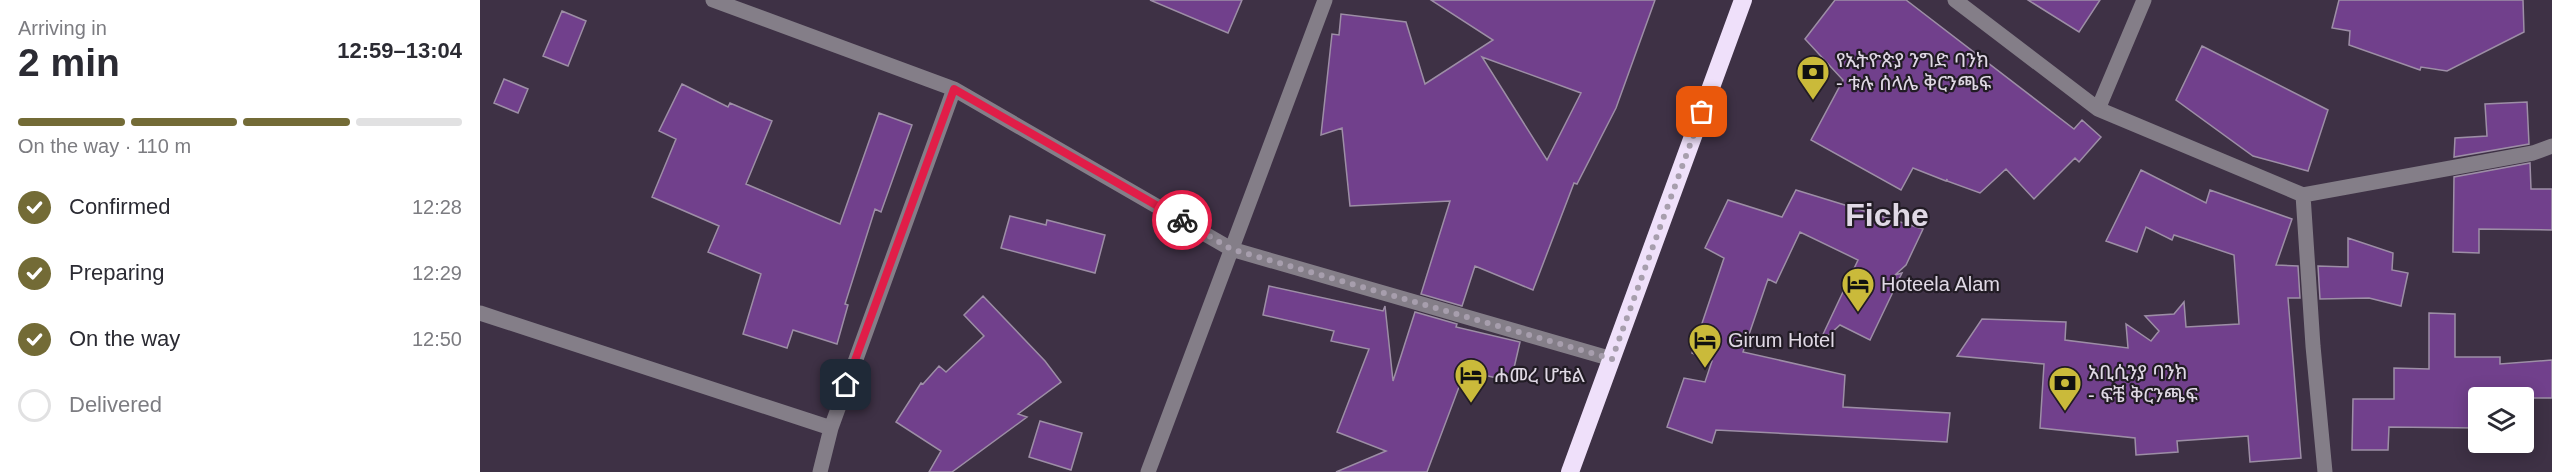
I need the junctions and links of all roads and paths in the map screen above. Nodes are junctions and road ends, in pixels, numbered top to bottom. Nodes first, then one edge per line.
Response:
1 (713, 0) edge
2 (1325, 0) edge
3 (1743, 0) edge
4 (1955, 0) edge
5 (2144, 0) edge
6 (954, 89) junction
7 (2098, 110) junction
8 (2552, 146) edge
9 (2303, 195) junction
10 (1231, 249) junction
11 (480, 313) edge
12 (1612, 359) junction
13 (831, 428) junction
14 (820, 472) edge
15 (1148, 472) edge
16 (1570, 472) edge
17 (2325, 472) edge

1 - 6 street
2 - 10 street
3 - 12 highway
4 - 7 street
5 - 7 street
6 - 10 street
6 - 13 street
7 - 9 street
8 - 9 street
9 - 17 street
10 - 12 street
10 - 15 street
11 - 13 street
12 - 16 highway
13 - 14 street

